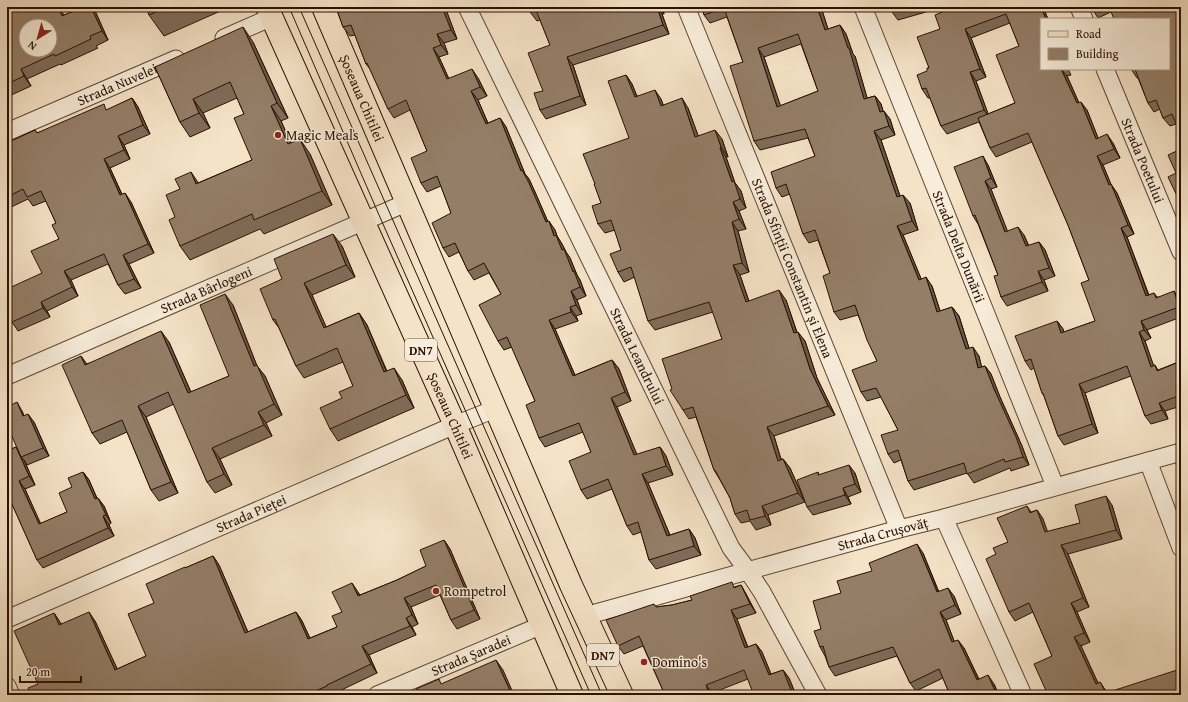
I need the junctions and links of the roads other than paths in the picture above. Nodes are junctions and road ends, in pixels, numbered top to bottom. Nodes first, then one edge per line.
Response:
1 (323, 7) edge
2 (686, 7) edge
3 (863, 7) edge
4 (1079, 7) edge
5 (468, 9) dead end
6 (269, 12) edge
7 (1084, 18) edge
8 (210, 44) edge
9 (188, 53) edge
10 (1105, 70) edge
11 (7, 132) edge
12 (406, 203) junction
13 (364, 221) junction
14 (1181, 252) edge
15 (7, 376) edge
16 (495, 409) junction
17 (455, 425) junction
18 (1181, 452) edge
19 (1148, 461) junction
20 (1055, 486) junction
21 (944, 518) junction
22 (899, 529) junction
23 (1181, 548) edge
24 (748, 571) junction
25 (585, 616) junction
26 (7, 619) edge
27 (542, 625) junction
28 (7, 686) edge
29 (11, 695) edge
30 (377, 695) edge
31 (572, 695) edge
32 (622, 695) edge
33 (818, 695) edge
34 (1023, 695) edge

1 - 12 main road, Șoseaua Chitilei / DN7
2 - 22 street, Strada Sfinții Constantin și Elena
3 - 20 street, Strada Delta Dunării
4 - 7 street
5 - 24 street, Strada Leandrului
6 - 8 street
6 - 13 main road, Șoseaua Chitilei / DN7
9 - 11 street, Strada Nuvelei
10 - 14 street, Strada Poetului
12 - 13 street, Strada Bârlogeni
12 - 16 main road, Șoseaua Chitilei / DN7
13 - 15 street, Strada Bârlogeni
13 - 17 main road, Șoseaua Chitilei / DN7
16 - 17 street, Strada Pieței
16 - 25 main road, Șoseaua Chitilei / DN7
17 - 26 street, Strada Pieței
17 - 27 main road, Șoseaua Chitilei / DN7
18 - 19 street, Strada Crușovăț
19 - 20 street, Strada Crușovăț
19 - 23 street
20 - 21 street, Strada Crușovăț
21 - 22 street, Strada Crușovăț
21 - 34 street
22 - 24 street, Strada Crușovăț
24 - 25 street, Strada Crușovăț
24 - 33 street, Strada Leandrului
25 - 32 main road, Șoseaua Chitilei / DN7
27 - 30 street, Strada Șaradei
27 - 31 main road, Șoseaua Chitilei / DN7
28 - 29 street

